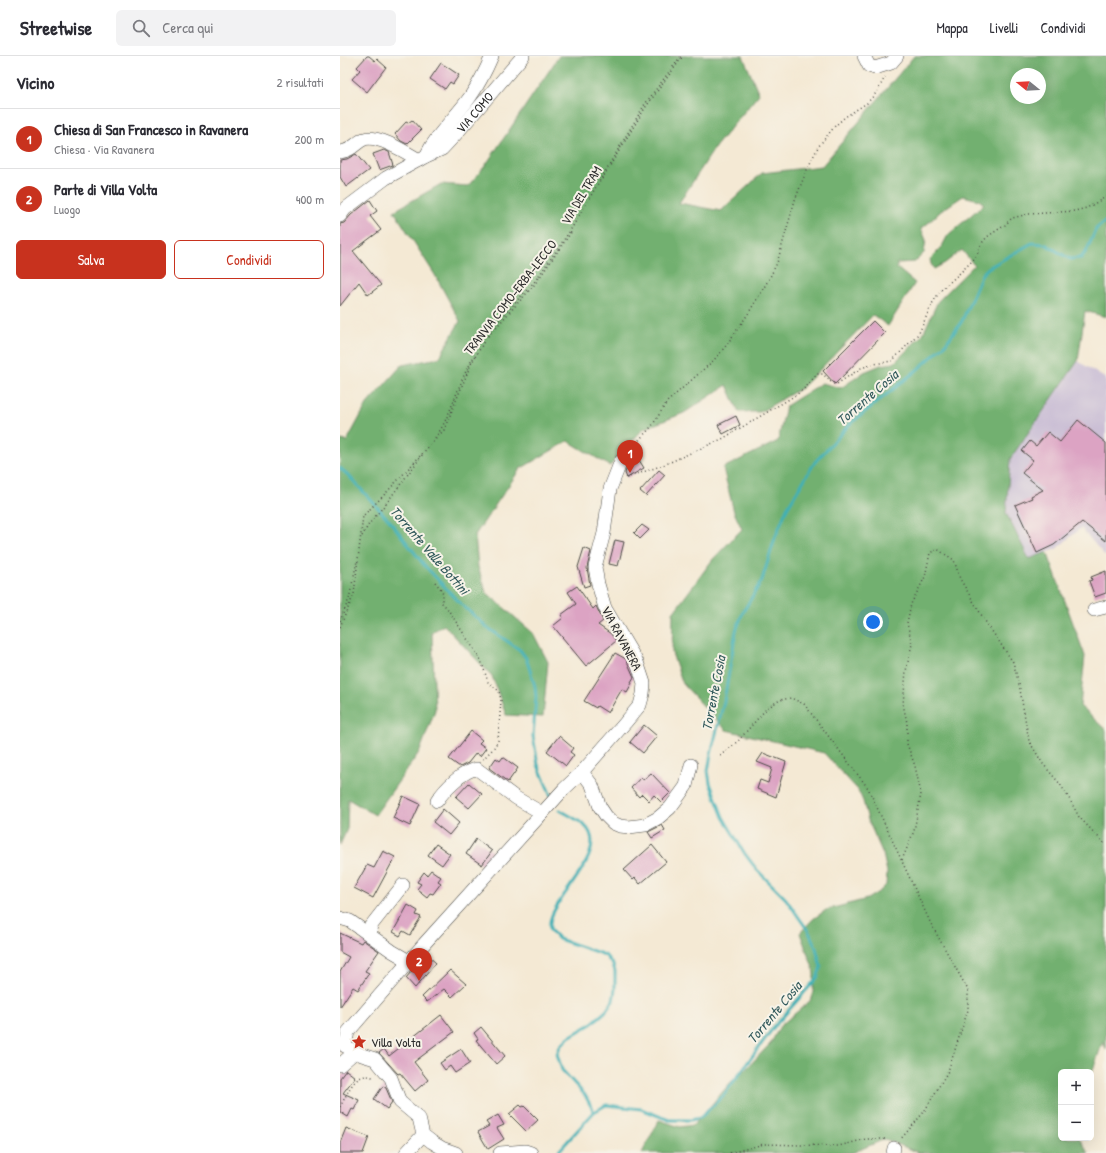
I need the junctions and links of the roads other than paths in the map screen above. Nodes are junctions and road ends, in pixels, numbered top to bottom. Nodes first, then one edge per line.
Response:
1 (492, 56) edge
2 (524, 56) edge
3 (864, 56) edge
4 (894, 59) edge
5 (340, 152) edge
6 (423, 158) junction
7 (342, 210) edge
8 (621, 461) road end
9 (691, 765) dead end
10 (582, 772) junction
11 (437, 801) dead end
12 (545, 810) junction
13 (403, 886) dead end
14 (340, 918) edge
15 (371, 936) junction
16 (410, 961) junction
17 (350, 1049) junction
18 (340, 1065) edge
19 (423, 1135) junction
20 (406, 1153) edge
21 (456, 1153) edge
22 (500, 1153) edge
23 (531, 1153) edge

1 - 6 street
2 - 6 street, VIA COMO
3 - 4 street
5 - 6 street
6 - 7 street, VIA COMO
8 - 10 street, VIA RAVANERA
9 - 10 street
10 - 12 street, VIA RAVANERA
11 - 12 street
12 - 16 street, VIA RAVANERA
13 - 15 street
14 - 15 street
15 - 16 street
16 - 17 street, VIA RAVANERA
17 - 18 street
17 - 19 street
19 - 20 street
19 - 21 street
22 - 23 street

